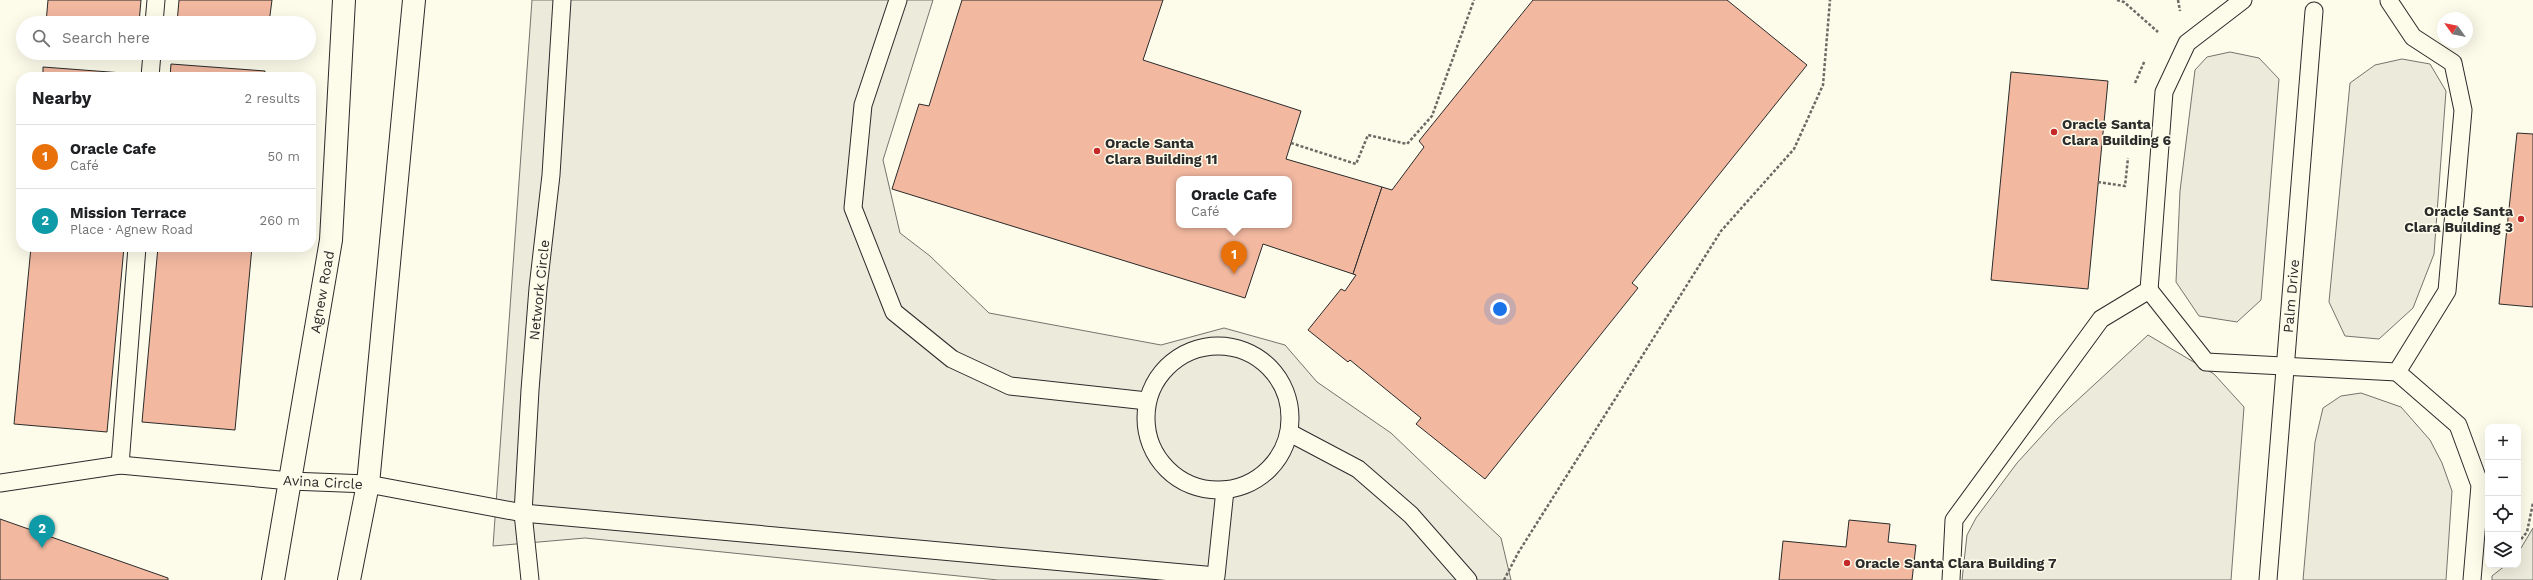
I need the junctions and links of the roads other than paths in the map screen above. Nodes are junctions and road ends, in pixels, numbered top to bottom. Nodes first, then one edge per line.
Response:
1 (156, 0) edge
2 (344, 0) edge
3 (414, 0) edge
4 (562, 0) edge
5 (898, 0) edge
6 (2243, 0) edge
7 (2389, 1) dead end
8 (2314, 12) dead end
9 (155, 16) edge
10 (151, 60) edge
11 (150, 72) edge
12 (137, 252) edge
13 (2150, 290) junction
14 (2285, 366) junction
15 (2397, 372) junction
16 (1147, 401) junction
17 (1290, 433) junction
18 (120, 465) junction
19 (290, 481) junction
20 (0, 483) edge
21 (368, 484) junction
22 (1225, 490) junction
23 (523, 513) junction
24 (273, 580) edge
25 (349, 580) edge
26 (530, 580) edge
27 (1468, 580) edge
28 (1951, 580) edge
29 (2268, 580) edge
30 (2472, 580) edge

1 - 9 lane
2 - 19 main road, Agnew Road
3 - 21 main road
4 - 23 lane, Network Circle
5 - 16 lane
6 - 13 lane
7 - 15 lane
8 - 14 lane, Palm Drive
10 - 11 lane
12 - 18 lane
13 - 14 lane
13 - 28 lane
14 - 15 lane
14 - 29 lane, Palm Drive
15 - 30 lane
16 - 17 lane
16 - 22 lane
17 - 22 lane
17 - 27 lane
18 - 19 lane, Avina Circle
18 - 20 lane, Avina Circle
19 - 21 lane, Avina Circle
19 - 24 main road, Agnew Road
21 - 23 lane, Avina Circle
21 - 25 main road
22 - 23 lane, Avina Circle
23 - 26 lane, Network Circle

